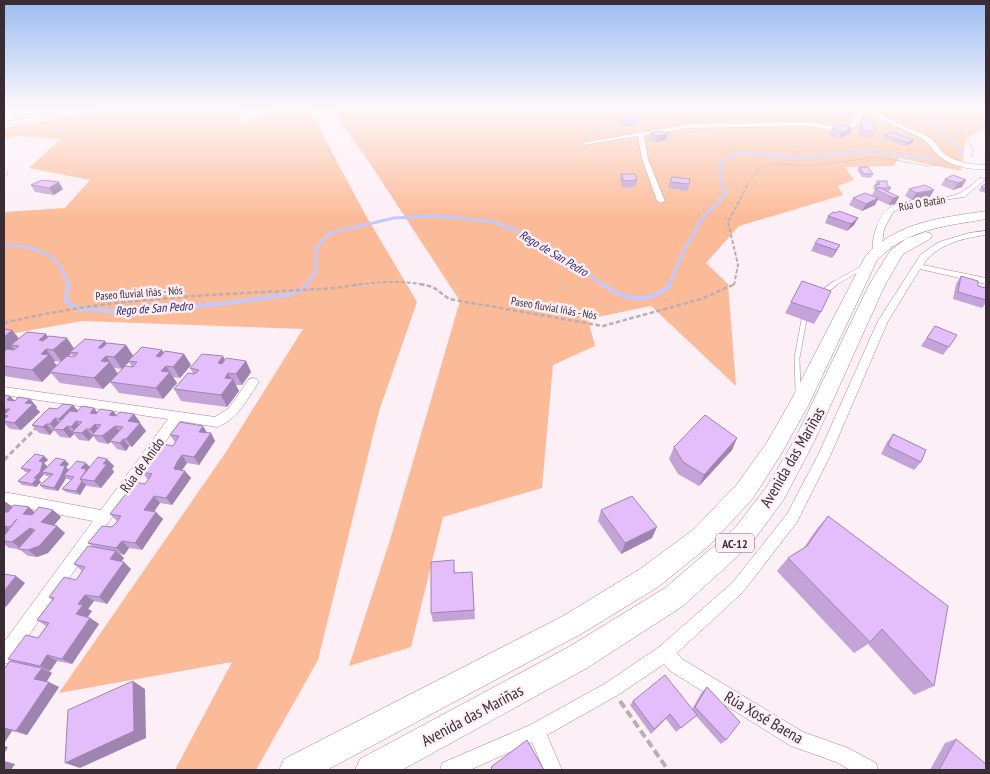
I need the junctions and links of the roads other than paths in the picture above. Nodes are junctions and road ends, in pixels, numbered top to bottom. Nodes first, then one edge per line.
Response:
1 (642, 146) edge
2 (936, 146) edge
3 (973, 167) junction
4 (986, 167) edge
5 (984, 180) edge
6 (661, 201) dead end
7 (890, 209) joint
8 (986, 216) edge
9 (986, 224) edge
10 (986, 233) edge
11 (873, 257) junction
12 (917, 266) junction
13 (986, 281) edge
14 (816, 299) edge
15 (804, 320) dead end
16 (253, 382) dead end
17 (4, 392) edge
18 (798, 406) junction
19 (177, 416) junction
20 (4, 498) edge
21 (104, 517) junction
22 (665, 653) junction
23 (4, 654) edge
24 (536, 731) junction
25 (295, 770) edge
26 (371, 770) edge
27 (449, 770) edge
28 (554, 770) edge
29 (868, 770) edge

1 - 6 street
2 - 3 street
3 - 4 street
3 - 5 street
5 - 7 street, Rúa O Batán
7 - 11 street, Avenida das Mariñas
8 - 11 highway, Avenida das Mariñas / AC-12
9 - 26 highway, Avenida das Mariñas / AC-12
10 - 12 street, Avenida das Mariñas
11 - 14 lane
11 - 18 highway, Avenida das Mariñas / AC-12
12 - 13 street
12 - 22 street, Avenida das Mariñas
15 - 18 lane
16 - 19 street
17 - 19 street
18 - 25 highway, Avenida das Mariñas / AC-12
19 - 21 street, Rúa de Anido
20 - 21 street
21 - 23 street, Rúa de Anido
22 - 24 street, Avenida das Mariñas
22 - 29 street, Rúa Xosé Baena
24 - 27 street, Avenida das Mariñas
24 - 28 street

